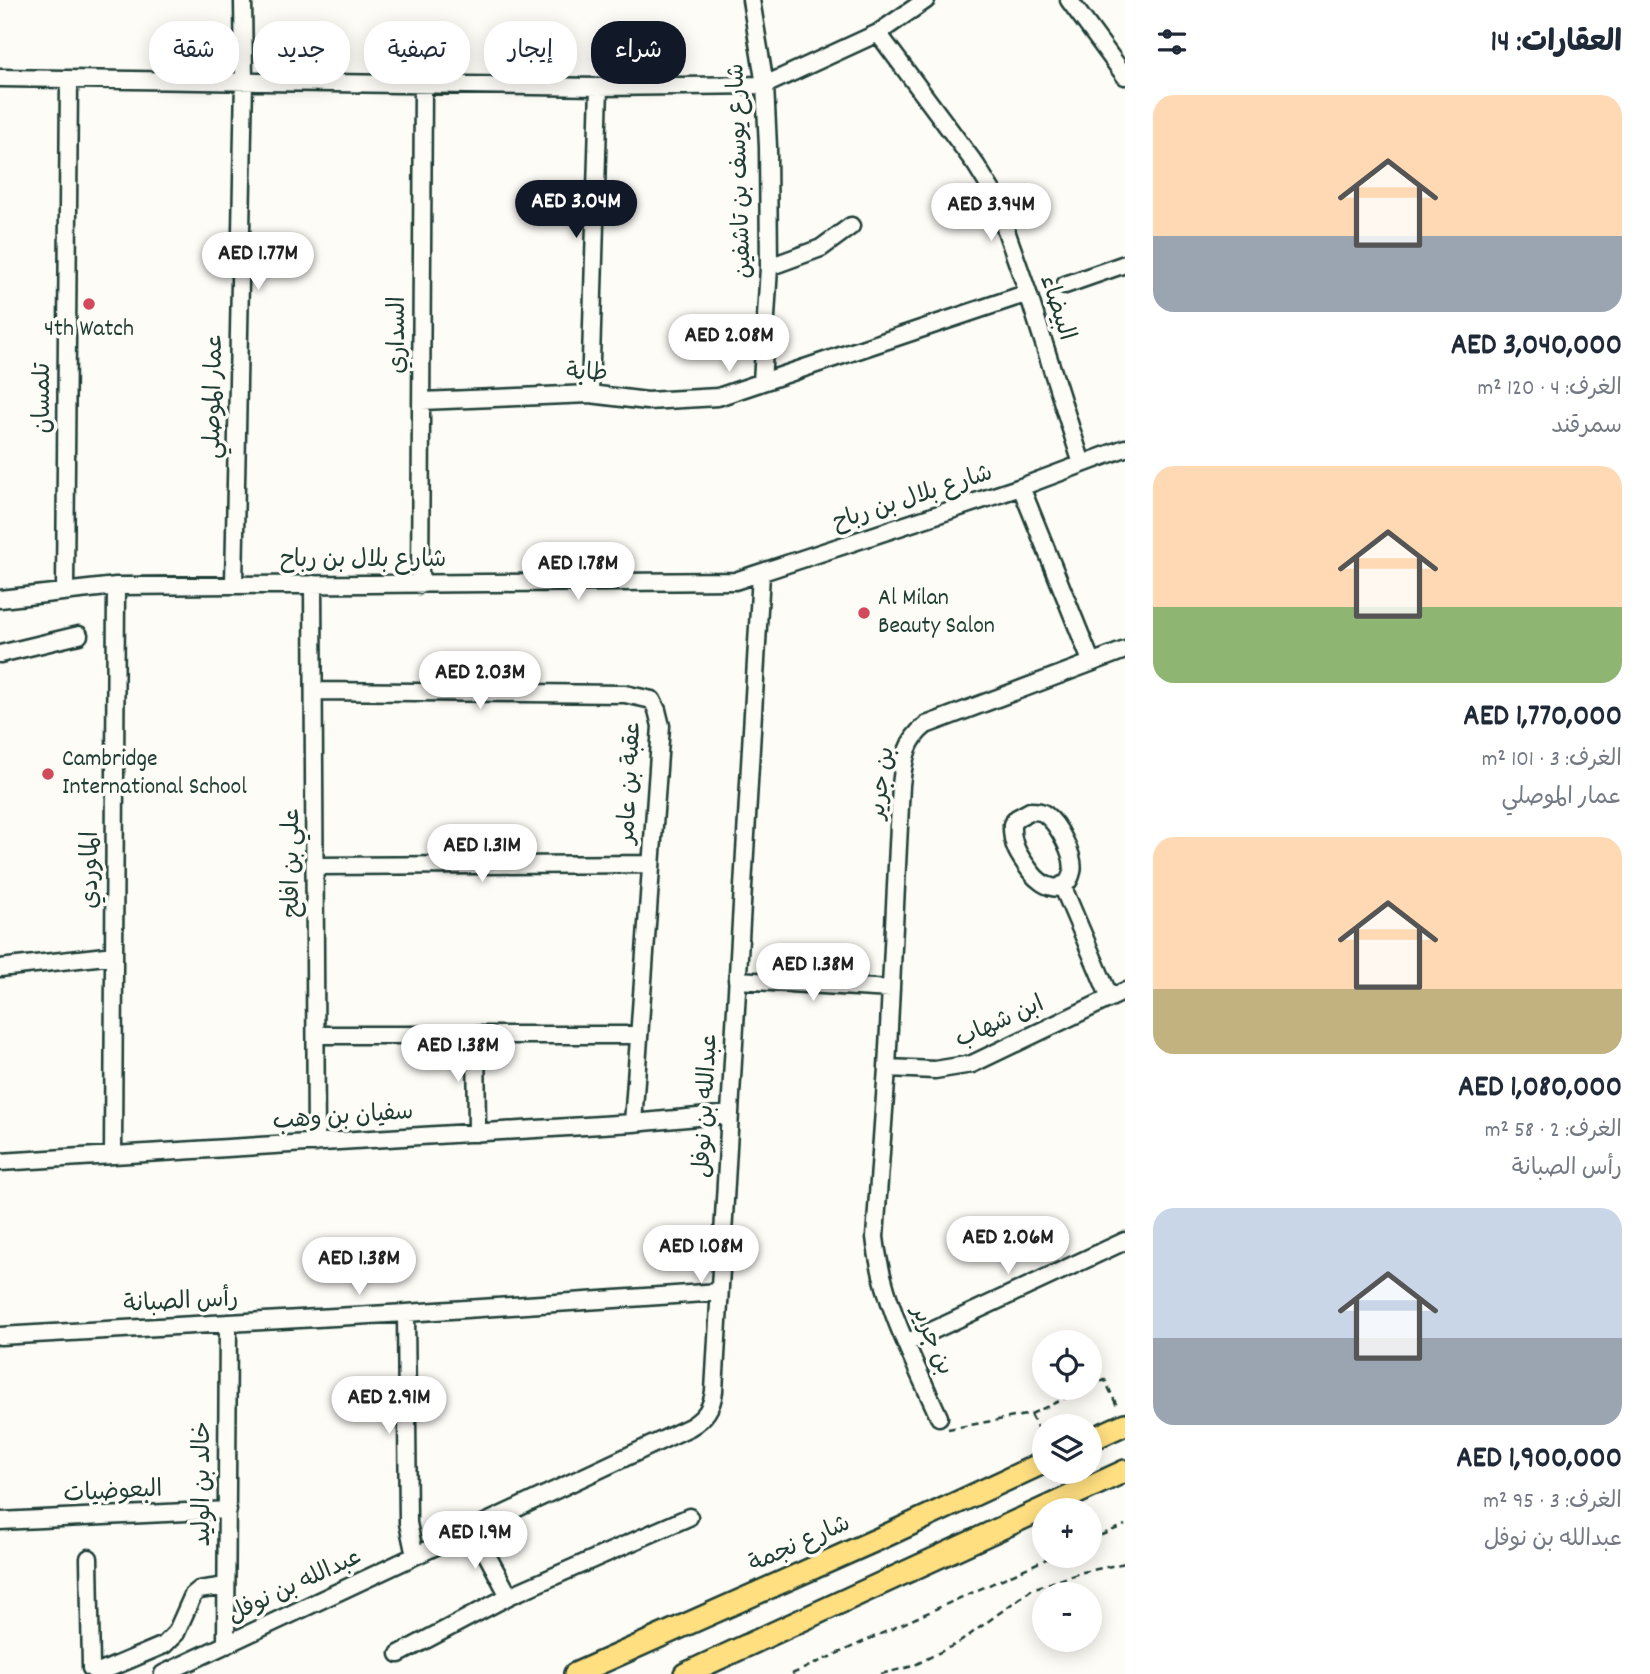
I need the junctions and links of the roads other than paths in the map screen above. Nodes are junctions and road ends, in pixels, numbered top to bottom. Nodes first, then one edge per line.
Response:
1 (243, 0) edge
2 (751, 0) edge
3 (926, 0) edge
4 (1069, 0) edge
5 (878, 33) junction
6 (1125, 76) edge
7 (0, 78) edge
8 (244, 80) junction
9 (69, 81) junction
10 (423, 85) junction
11 (765, 85) junction
12 (598, 87) junction
13 (851, 226) dead end
14 (1125, 264) edge
15 (769, 267) junction
16 (1065, 285) dead end
17 (1028, 293) junction
18 (762, 382) junction
19 (590, 394) junction
20 (422, 401) junction
21 (1125, 448) edge
22 (1082, 464) junction
23 (1021, 487) junction
24 (761, 574) junction
25 (234, 584) junction
26 (313, 584) junction
27 (420, 585) junction
28 (117, 586) junction
29 (65, 590) junction
30 (0, 600) edge
31 (79, 635) dead end
32 (1125, 650) edge
33 (0, 654) edge
34 (1091, 661) junction
35 (314, 691) junction
36 (649, 864) junction
37 (315, 866) junction
38 (1062, 885) junction
39 (114, 955) junction
40 (0, 968) edge
41 (737, 979) junction
42 (891, 989) junction
43 (1125, 990) edge
44 (1110, 998) junction
45 (316, 1035) junction
46 (476, 1035) junction
47 (638, 1035) junction
48 (887, 1068) junction
49 (730, 1114) junction
50 (633, 1124) junction
51 (477, 1133) junction
52 (316, 1143) junction
53 (113, 1156) junction
54 (0, 1163) edge
55 (1125, 1241) edge
56 (719, 1292) junction
57 (406, 1313) junction
58 (228, 1323) junction
59 (0, 1336) edge
60 (906, 1343) junction
61 (939, 1417) road end
62 (1123, 1418) edge
63 (1102, 1432) edge
64 (1032, 1468) edge
65 (1125, 1471) edge
66 (228, 1510) junction
67 (689, 1517) dead end
68 (0, 1521) edge
69 (473, 1529) junction
70 (415, 1556) junction
71 (89, 1558) dead end
72 (226, 1586) junction
73 (509, 1596) junction
74 (226, 1645) junction
75 (399, 1654) dead end
76 (163, 1674) edge
77 (575, 1674) edge
78 (685, 1674) edge

1 - 8 street, عمار الموصلي
2 - 11 street, شارع يوسف بن تاشفين
3 - 5 street
4 - 6 street
5 - 11 street
5 - 17 street, البيضاء
7 - 9 street
8 - 9 street
8 - 10 street
8 - 25 street, عمار الموصلي
9 - 29 street, تلمسان
10 - 12 street
10 - 20 street, السداري
11 - 12 street
11 - 15 street, شارع يوسف بن تاشفين
12 - 19 street
13 - 15 street
14 - 16 street
15 - 18 street, شارع يوسف بن تاشفين
17 - 18 street, طابة
17 - 22 street, البيضاء
18 - 19 street, طابة
19 - 20 street, طابة
20 - 27 street, السداري
21 - 22 street, شارع بلال بن رباح
22 - 23 street, شارع بلال بن رباح
23 - 24 street, شارع بلال بن رباح
23 - 34 street
24 - 27 street, شارع بلال بن رباح
24 - 41 street, عبدالله بن نوفل
25 - 26 street, شارع بلال بن رباح
25 - 28 street, شارع بلال بن رباح
26 - 27 street, شارع بلال بن رباح
26 - 35 street, علي بن افلح
28 - 29 street, شارع بلال بن رباح
28 - 39 street, الماوردي
29 - 30 street, شارع بلال بن رباح
31 - 33 street
32 - 34 street, بن جرير
34 - 42 street, بن جرير
35 - 36 street, عقبة بن عامر
35 - 37 street, علي بن افلح
36 - 37 street
36 - 47 street, عقبة بن عامر
37 - 45 street, علي بن افلح
38 - 38 street
38 - 44 street
39 - 40 street
39 - 53 street, الماوردي
41 - 42 street
41 - 49 street, عبدالله بن نوفل
42 - 48 street, بن جرير
43 - 44 street, ابن شهاب
44 - 48 street, ابن شهاب
45 - 46 street
45 - 52 street, علي بن افلح
46 - 47 street
46 - 51 street
47 - 50 street, عقبة بن عامر
48 - 60 street, بن جرير
49 - 50 street, سفيان بن وهب
49 - 56 street, عبدالله بن نوفل
50 - 51 street, سفيان بن وهب
51 - 52 street, سفيان بن وهب
52 - 53 street, سفيان بن وهب
53 - 54 street, سفيان بن وهب
55 - 60 street
56 - 57 street, رأس الصبانة
56 - 69 street, عبدالله بن نوفل
57 - 58 street, رأس الصبانة
57 - 70 street
58 - 59 street, رأس الصبانة
58 - 66 street, خالد بن الوليد
60 - 61 street, بن جرير
62 - 63 main road
64 - 77 main road, شارع نجمة
65 - 78 main road
66 - 68 street, البعوضيات
66 - 72 street, خالد بن الوليد
67 - 73 street
69 - 70 street, عبدالله بن نوفل
69 - 73 street
70 - 74 street, عبدالله بن نوفل
71 - 72 street
72 - 74 street, خالد بن الوليد
73 - 75 street
74 - 76 street, عبدالله بن نوفل

